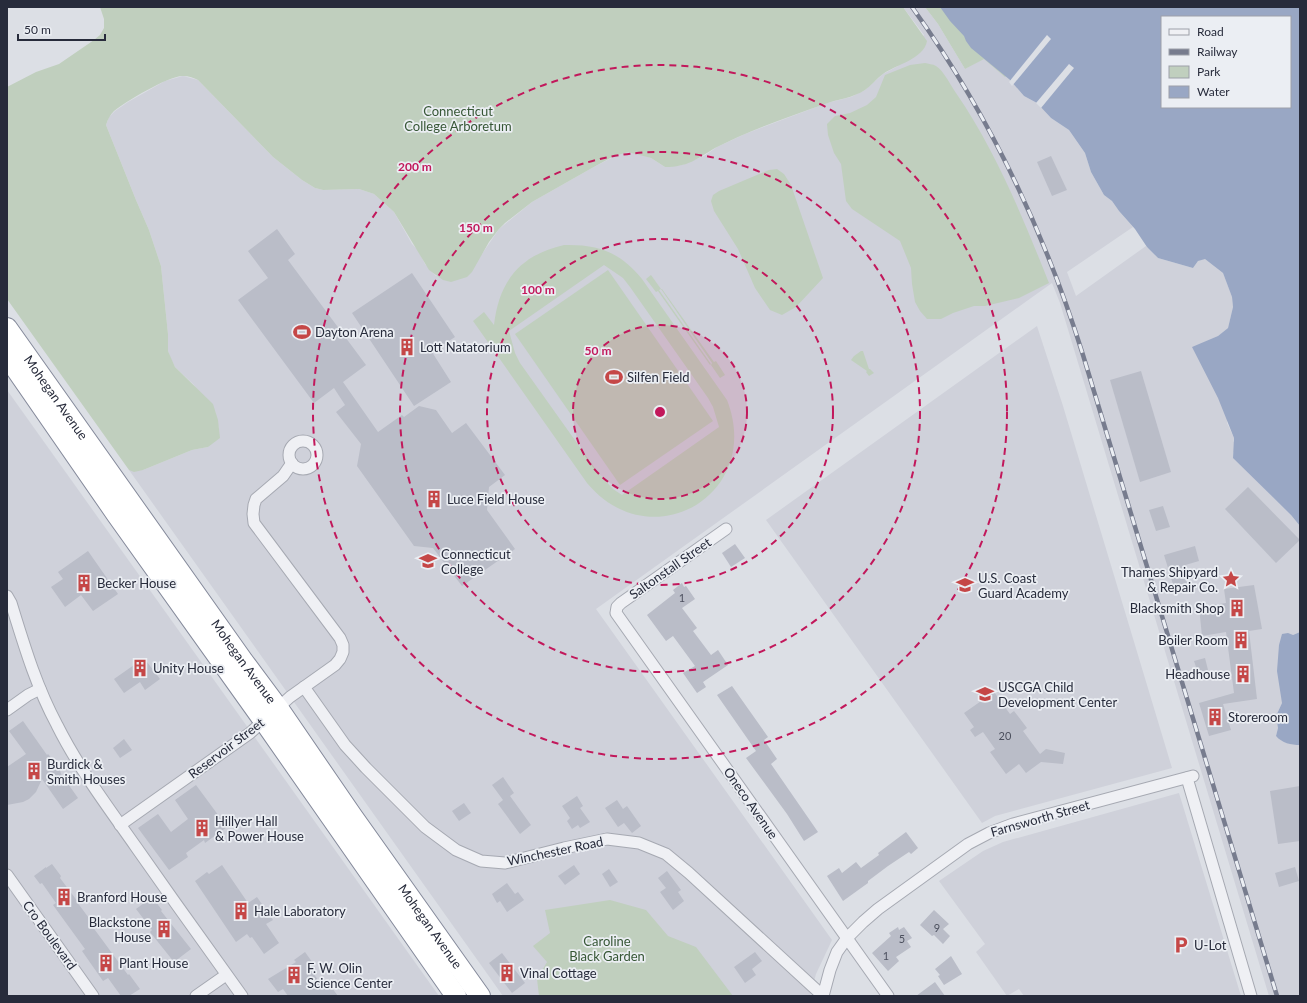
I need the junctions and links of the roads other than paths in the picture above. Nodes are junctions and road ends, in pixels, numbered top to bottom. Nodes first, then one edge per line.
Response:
1 (7, 328) edge
2 (7, 356) edge
3 (292, 463) dead end
4 (726, 529) dead end
5 (7, 596) edge
6 (616, 610) joint
7 (304, 687) junction
8 (40, 689) junction
9 (7, 710) edge
10 (271, 714) junction
11 (120, 825) junction
12 (7, 875) edge
13 (847, 938) junction
14 (226, 975) junction
15 (94, 996) edge
16 (196, 996) edge
17 (242, 996) edge
18 (456, 996) edge
19 (480, 996) edge
20 (823, 996) edge
21 (888, 996) edge
22 (1251, 996) edge

1 - 10 highway, Mohegan Avenue
2 - 10 highway, Mohegan Avenue
3 - 7 street, Reservoir Street
4 - 6 street, Saltonstall Street
5 - 8 street
6 - 13 street, Oneco Avenue
7 - 10 street, Reservoir Street
7 - 20 street, Winchester Road
8 - 9 street
8 - 11 street
10 - 11 street, Reservoir Street
10 - 18 highway, Mohegan Avenue
10 - 19 highway, Mohegan Avenue
11 - 14 street
12 - 15 street, Cro Boulevard
13 - 20 street, Farnsworth Street
13 - 21 street, Oneco Avenue
13 - 22 street, Farnsworth Street
14 - 16 street
14 - 17 street

